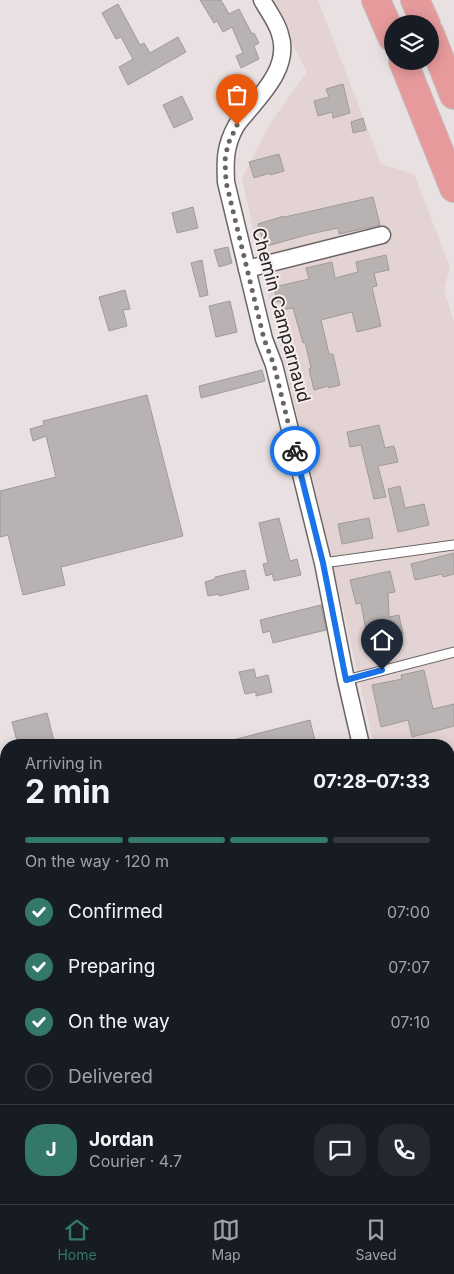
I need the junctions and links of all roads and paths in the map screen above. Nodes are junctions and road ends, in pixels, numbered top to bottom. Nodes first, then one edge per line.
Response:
1 (262, 0) edge
2 (376, 0) edge
3 (415, 0) edge
4 (422, 15) edge
5 (384, 18) edge
6 (439, 57) edge
7 (407, 70) edge
8 (454, 95) edge
9 (454, 188) edge
10 (382, 235) dead end
11 (247, 269) junction
12 (454, 545) edge
13 (323, 563) junction
14 (454, 652) edge
15 (346, 680) junction
16 (361, 739) edge

1 - 11 street, Chemin Camparnaud
2 - 5 highway
3 - 4 highway
6 - 8 highway
7 - 9 highway
10 - 11 street
11 - 13 street, Chemin Camparnaud
12 - 13 lane
13 - 15 street, Chemin Camparnaud
14 - 15 lane
15 - 16 street, Chemin Camparnaud

